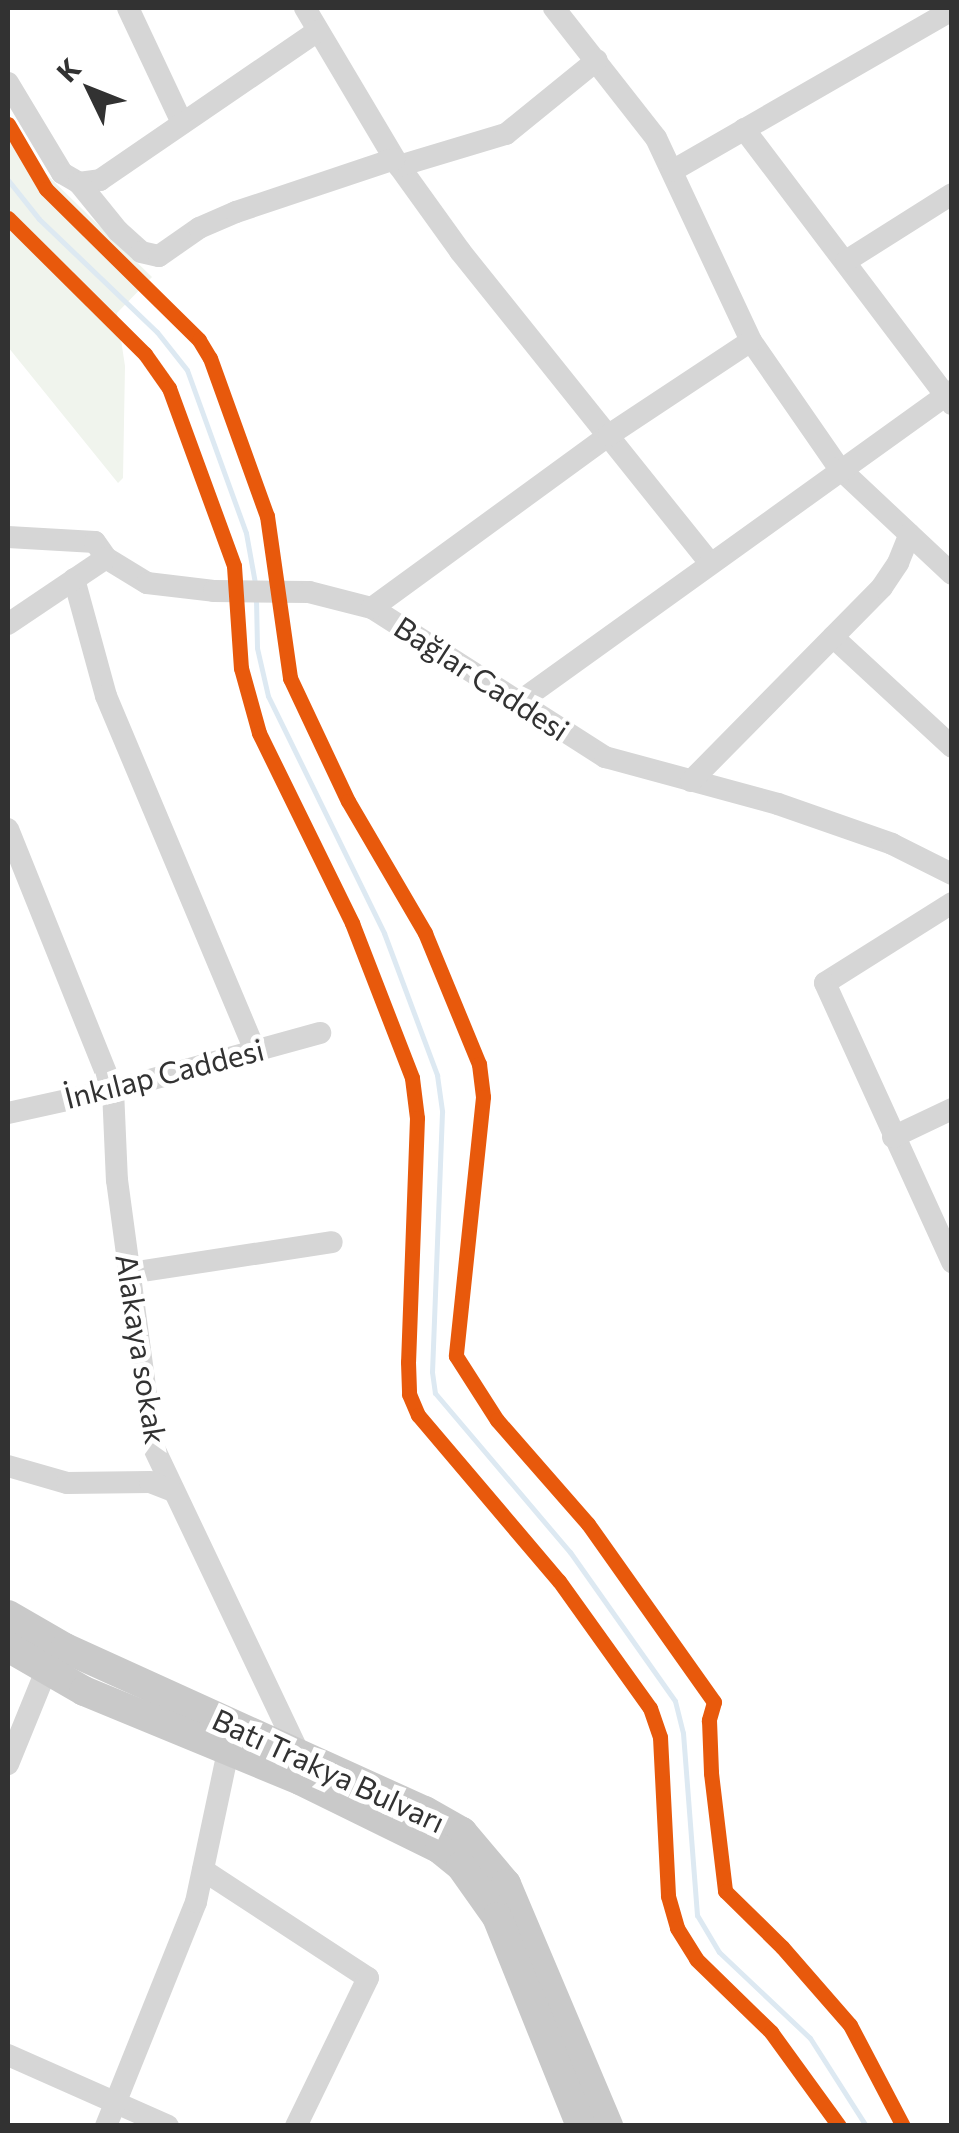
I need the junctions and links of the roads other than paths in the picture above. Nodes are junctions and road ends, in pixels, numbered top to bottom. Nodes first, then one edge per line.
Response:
1 (128, 8) edge
2 (304, 8) edge
3 (554, 8) edge
4 (952, 10) edge
5 (318, 31) junction
6 (597, 60) junction
7 (8, 83) edge
8 (182, 122) junction
9 (744, 129) junction
10 (397, 162) junction
11 (672, 171) junction
12 (79, 183) junction
13 (952, 194) edge
14 (846, 261) junction
15 (750, 341) junction
16 (949, 397) edge
17 (609, 436) junction
18 (839, 468) junction
19 (910, 534) junction
20 (8, 537) edge
21 (106, 558) junction
22 (710, 562) junction
23 (952, 574) edge
24 (74, 579) junction
25 (372, 608) junction
26 (8, 624) edge
27 (832, 636) junction
28 (518, 702) junction
29 (952, 747) edge
30 (691, 781) junction
31 (8, 829) edge
32 (952, 874) edge
33 (952, 903) edge
34 (320, 1033) dead end
35 (255, 1050) junction
36 (114, 1090) junction
37 (952, 1109) edge
38 (8, 1113) edge
39 (893, 1138) junction
40 (332, 1242) dead end
41 (952, 1262) edge
42 (130, 1274) junction
43 (8, 1466) edge
44 (171, 1490) junction
45 (8, 1616) edge
46 (8, 1647) edge
47 (55, 1660) junction
48 (228, 1752) junction
49 (301, 1757) junction
50 (8, 1764) edge
51 (203, 1870) junction
52 (8, 2055) edge
53 (114, 2100) junction
54 (106, 2126) edge
55 (168, 2126) edge
56 (296, 2126) edge
57 (581, 2126) edge
58 (608, 2126) edge

1 - 8 street
2 - 5 street
3 - 6 street
4 - 9 street
5 - 8 street
5 - 10 street
6 - 10 street
6 - 11 street
7 - 12 street
8 - 12 street
9 - 11 street
9 - 14 street
10 - 12 street
10 - 17 street
11 - 15 street
13 - 14 street
14 - 16 street
15 - 17 street
15 - 18 street
16 - 18 street
17 - 22 street
17 - 25 street
18 - 19 street
18 - 22 street
19 - 23 street
19 - 27 street
20 - 21 street, Bağlar Caddesi
21 - 24 street
21 - 25 street, Bağlar Caddesi
22 - 28 street
24 - 26 street
24 - 35 street
25 - 28 street, Bağlar Caddesi
27 - 29 street
27 - 30 street
28 - 30 street, Bağlar Caddesi
30 - 32 street, Bağlar Caddesi
31 - 36 street
33 - 39 street
34 - 35 street, İnkılap Caddesi
35 - 36 street, İnkılap Caddesi
36 - 38 street, İnkılap Caddesi
36 - 42 street, Alakaya sokak
37 - 39 street
39 - 41 street
40 - 42 street
42 - 44 street, Alakaya sokak
43 - 44 street
44 - 49 street, Alakaya sokak
45 - 47 main road, Batı Trakya Bulvarı
46 - 47 main road, Batı Trakya Bulvarı
47 - 48 main road, Batı Trakya Bulvarı
47 - 49 main road, Batı Trakya Bulvarı
47 - 50 street
48 - 51 street
48 - 57 main road, Batı Trakya Bulvarı
49 - 58 main road, Batı Trakya Bulvarı
51 - 53 street
51 - 56 street
52 - 53 street
53 - 54 street
53 - 55 street

